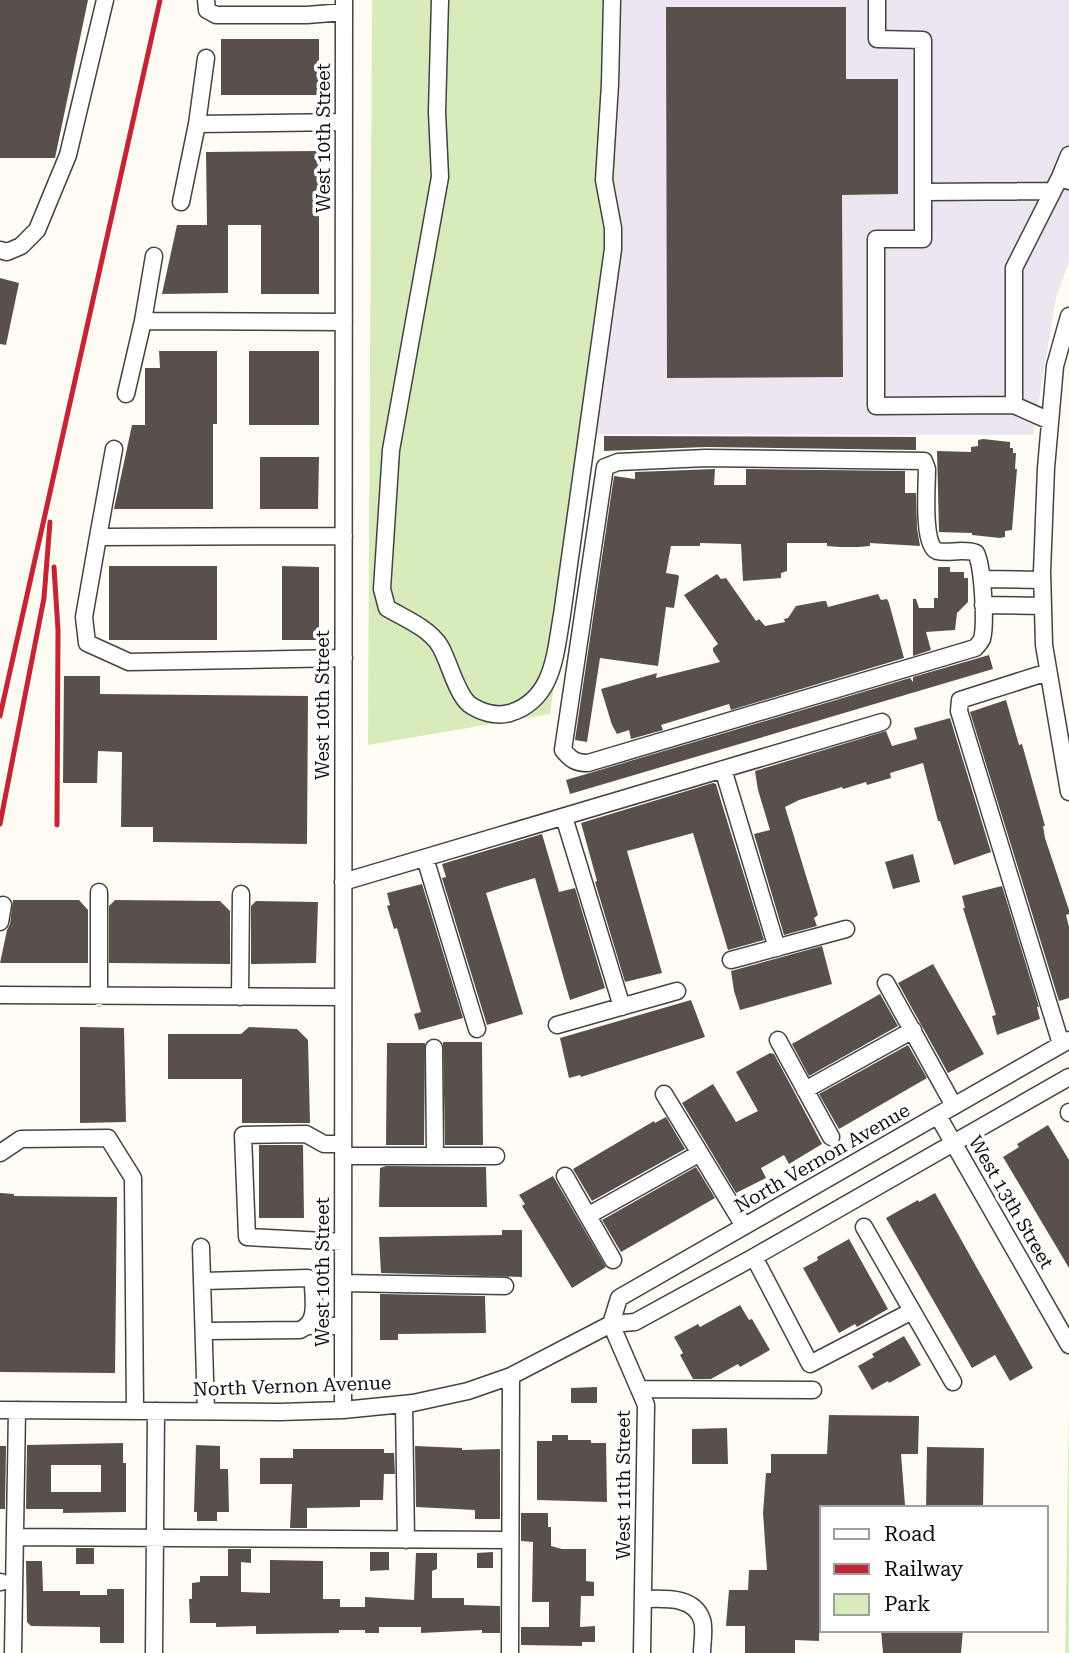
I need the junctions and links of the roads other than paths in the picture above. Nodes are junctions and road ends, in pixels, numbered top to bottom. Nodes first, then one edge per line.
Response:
1 (104, 0) edge
2 (206, 0) edge
3 (440, 0) edge
4 (612, 0) edge
5 (877, 0) edge
6 (344, 6) edge
7 (206, 58) dead end
8 (344, 122) junction
9 (197, 124) junction
10 (1069, 155) edge
11 (1061, 183) edge
12 (923, 192) junction
13 (181, 202) dead end
14 (0, 250) edge
15 (154, 256) dead end
16 (1069, 316) edge
17 (143, 320) junction
18 (344, 322) junction
19 (126, 394) dead end
20 (1014, 405) junction
21 (1050, 421) junction
22 (114, 449) dead end
23 (344, 536) junction
24 (98, 537) junction
25 (982, 579) junction
26 (1042, 580) junction
27 (983, 605) junction
28 (1043, 606) junction
29 (344, 658) junction
30 (1048, 672) junction
31 (882, 722) dead end
32 (723, 769) junction
33 (1069, 792) edge
34 (564, 817) junction
35 (425, 858) junction
36 (343, 883) junction
37 (99, 892) dead end
38 (241, 894) dead end
39 (3, 905) dead end
40 (0, 922) edge
41 (846, 929) dead end
42 (777, 948) junction
43 (731, 960) dead end
44 (886, 983) dead end
45 (677, 991) dead end
46 (0, 995) edge
47 (99, 997) junction
48 (240, 997) junction
49 (343, 997) junction
50 (622, 1007) junction
51 (557, 1025) dead end
52 (477, 1029) dead end
53 (913, 1030) junction
54 (778, 1041) dead end
55 (1065, 1042) edge
56 (434, 1048) dead end
57 (1069, 1077) edge
58 (805, 1090) junction
59 (664, 1094) dead end
60 (954, 1106) junction
61 (938, 1116) junction
62 (831, 1137) dead end
63 (953, 1142) junction
64 (343, 1150) junction
65 (0, 1153) edge
66 (700, 1153) junction
67 (435, 1156) junction
68 (496, 1156) dead end
69 (565, 1176) dead end
70 (589, 1215) junction
71 (744, 1226) junction
72 (864, 1227) dead end
73 (343, 1242) junction
74 (201, 1247) dead end
75 (754, 1257) junction
76 (613, 1260) dead end
77 (204, 1281) junction
78 (343, 1283) junction
79 (505, 1286) dead end
80 (912, 1311) junction
81 (611, 1324) junction
82 (309, 1326) junction
83 (343, 1326) junction
84 (205, 1331) junction
85 (1067, 1337) edge
86 (511, 1376) junction
87 (953, 1382) dead end
88 (639, 1390) junction
89 (813, 1390) dead end
90 (404, 1404) junction
91 (8, 1410) edge
92 (135, 1410) junction
93 (156, 1410) junction
94 (343, 1410) junction
95 (206, 1411) junction
96 (15, 1537) junction
97 (155, 1538) junction
98 (405, 1540) junction
99 (510, 1540) junction
100 (643, 1599) junction
101 (13, 1653) edge
102 (154, 1653) edge
103 (510, 1653) edge
104 (642, 1653) edge
105 (702, 1653) edge

1 - 14 street
2 - 6 street
3 - 4 street
5 - 12 street
6 - 8 street, West 10th Street
7 - 9 street
8 - 9 street
8 - 18 street, West 10th Street
9 - 13 street
10 - 11 street
11 - 12 street
11 - 20 street
12 - 20 street
15 - 17 street
16 - 21 street
17 - 18 street
17 - 19 street
18 - 23 street, West 10th Street
20 - 21 street
21 - 26 street
22 - 24 street
23 - 24 street
23 - 29 street, West 10th Street
24 - 29 street
25 - 26 street
25 - 27 street
25 - 27 street
26 - 28 street
27 - 28 street
28 - 30 street
29 - 36 street, West 10th Street
30 - 33 street
30 - 55 street
31 - 32 street
32 - 34 street
32 - 42 street
34 - 35 street
34 - 50 street
35 - 36 street
35 - 52 street
36 - 49 street, West 10th Street
37 - 47 street
38 - 48 street
39 - 40 street
41 - 42 street
42 - 43 street
44 - 53 street
45 - 50 street
46 - 47 street
47 - 48 street
48 - 49 street
49 - 64 street, West 10th Street
50 - 51 street
53 - 58 street
53 - 60 street
54 - 58 street
55 - 60 street, North Vernon Avenue
56 - 67 street
57 - 63 street, North Vernon Avenue
58 - 62 street
59 - 66 street
60 - 61 street, North Vernon Avenue
61 - 63 street, West 13th Street
61 - 71 street, North Vernon Avenue
63 - 75 street, North Vernon Avenue
63 - 85 street, West 13th Street
64 - 67 street
64 - 73 street, West 10th Street
64 - 73 street
65 - 92 street
66 - 70 street
66 - 71 street
67 - 68 street
69 - 70 street
70 - 76 street
71 - 81 street, North Vernon Avenue
72 - 80 street
73 - 78 street, West 10th Street
74 - 77 street
75 - 80 street
75 - 81 street, North Vernon Avenue
77 - 82 street
77 - 84 street
78 - 79 street
78 - 83 street, West 10th Street
80 - 87 street
81 - 86 street, North Vernon Avenue
81 - 88 street, West 11th Street
82 - 83 street
82 - 84 street
83 - 94 street, West 10th Street
84 - 95 street
86 - 90 street, North Vernon Avenue
86 - 99 street
88 - 89 street
88 - 100 street, West 11th Street
90 - 94 street, North Vernon Avenue
90 - 98 street
91 - 92 street, North Vernon Avenue
91 - 96 street
92 - 93 street, North Vernon Avenue
93 - 95 street, North Vernon Avenue
93 - 97 street
94 - 95 street, North Vernon Avenue
96 - 97 street
96 - 101 street
97 - 98 street
97 - 102 street
98 - 99 street
99 - 103 street
100 - 104 street, West 11th Street
100 - 105 street

